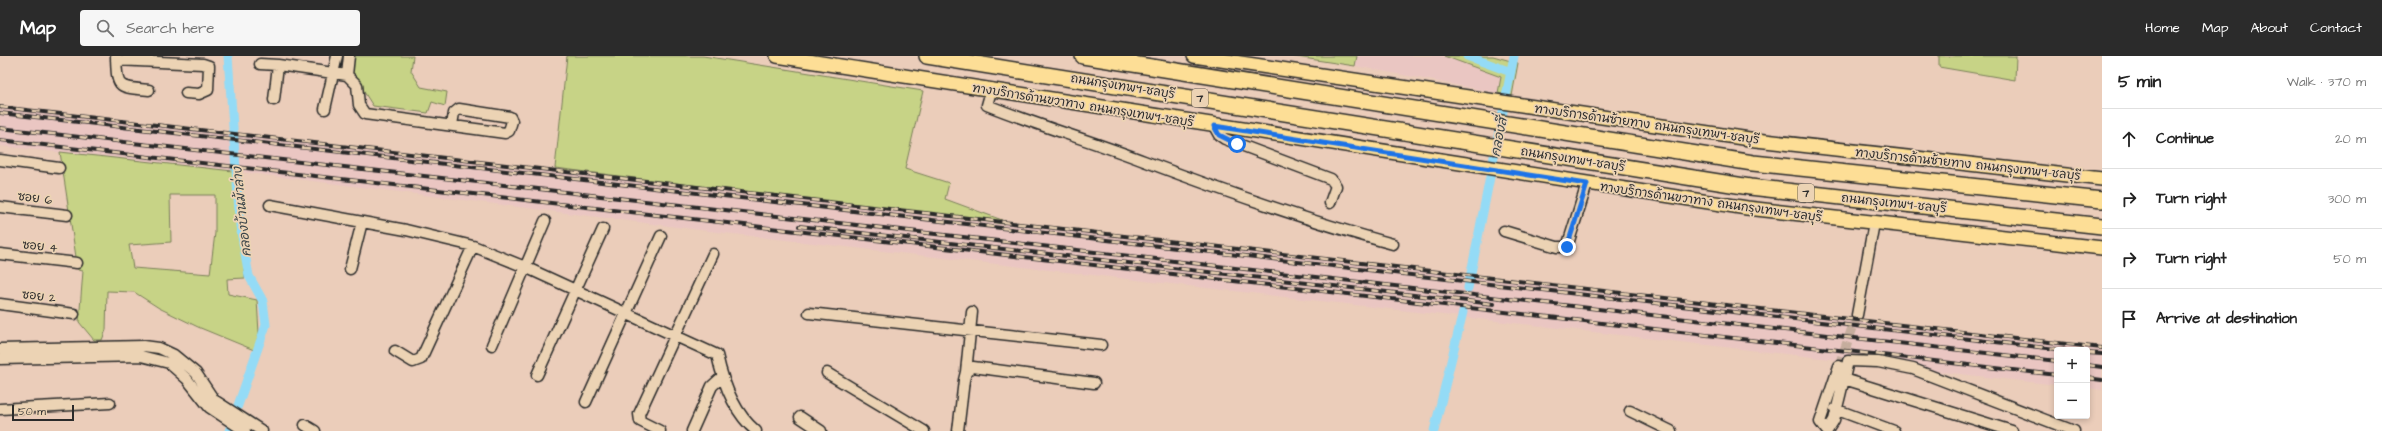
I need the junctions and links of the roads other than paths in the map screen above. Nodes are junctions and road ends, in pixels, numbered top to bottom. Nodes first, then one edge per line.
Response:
1 (337, 56) edge
2 (349, 56) edge
3 (777, 56) edge
4 (927, 56) edge
5 (1083, 56) edge
6 (1194, 56) edge
7 (116, 58) edge
8 (260, 64) dead end
9 (278, 65) junction
10 (334, 73) junction
11 (347, 75) junction
12 (149, 90) dead end
13 (991, 90) junction
14 (186, 93) dead end
15 (274, 100) dead end
16 (325, 109) dead end
17 (452, 125) junction
18 (1214, 126) junction
19 (0, 160) edge
20 (59, 168) dead end
21 (2102, 179) edge
22 (1587, 184) junction
23 (2102, 200) edge
24 (1330, 203) dead end
25 (270, 205) dead end
26 (0, 207) edge
27 (66, 215) dead end
28 (545, 221) dead end
29 (362, 222) junction
30 (1874, 223) junction
31 (2102, 226) edge
32 (603, 229) dead end
33 (1504, 231) dead end
34 (661, 236) dead end
35 (1394, 244) dead end
36 (473, 246) junction
37 (2102, 248) edge
38 (0, 254) edge
39 (713, 254) dead end
40 (77, 263) dead end
41 (525, 267) junction
42 (350, 269) dead end
43 (576, 290) junction
44 (0, 304) edge
45 (972, 312) dead end
46 (626, 313) junction
47 (809, 313) dead end
48 (74, 314) dead end
49 (1857, 315) tunnel mouth
50 (970, 330) junction
51 (675, 336) junction
52 (492, 345) dead end
53 (1101, 345) dead end
54 (0, 349) edge
55 (396, 351) dead end
56 (0, 359) edge
57 (1839, 366) tunnel mouth
58 (966, 372) junction
59 (827, 373) dead end
60 (537, 375) dead end
61 (722, 377) junction
62 (1844, 379) junction
63 (1094, 383) dead end
64 (586, 402) dead end
65 (110, 403) dead end
66 (212, 403) junction
67 (0, 409) edge
68 (1835, 409) junction
69 (1630, 411) dead end
70 (800, 417) dead end
71 (305, 425) dead end
72 (248, 428) edge
73 (262, 431) edge
74 (316, 431) edge
75 (660, 431) edge
76 (692, 431) edge
77 (756, 431) edge
78 (821, 431) edge
79 (924, 431) edge
80 (958, 431) edge
81 (1671, 431) edge
82 (1894, 431) edge
83 (2012, 431) edge
84 (2074, 431) edge

1 - 10 street
2 - 11 street
3 - 13 main road, ทางบริการด้านขวาทาง ถนนกรุงเทพฯ-ชลบุรี
4 - 31 highway, ถนนกรุงเทพฯ-ชลบุรี / 7
5 - 23 highway, ถนนกรุงเทพฯ-ชลบุรี / 7
6 - 21 main road, ทางบริการด้านซ้ายทาง ถนนกรุงเทพฯ-ชลบุรี
7 - 12 street
7 - 14 street
8 - 9 street
9 - 10 street
9 - 15 street
10 - 11 street
10 - 16 street
11 - 17 street
13 - 18 main road, ทางบริการด้านขวาทาง ถนนกรุงเทพฯ-ชลบุรี
13 - 35 street
17 - 17 street
18 - 22 main road, ทางบริการด้านขวาทาง ถนนกรุงเทพฯ-ชลบุรี
18 - 24 street
19 - 20 street
22 - 30 main road, ทางบริการด้านขวาทาง ถนนกรุงเทพฯ-ชลบุรี
22 - 33 street
25 - 29 street
26 - 27 street, ซอย 6
28 - 41 street
29 - 36 street
29 - 42 street
30 - 37 main road, ทางบริการด้านขวาทาง ถนนกรุงเทพฯ-ชลบุรี
30 - 49 street
32 - 43 street
34 - 46 street
36 - 41 street
36 - 55 street
38 - 40 street, ซอย 4
39 - 51 street
41 - 43 street
41 - 52 street
43 - 46 street
43 - 60 street
44 - 48 street, ซอย 2
45 - 50 street
46 - 51 street
46 - 64 street
47 - 50 street
50 - 53 street
50 - 58 street
51 - 61 street
51 - 75 street
54 - 66 street
56 - 66 street
57 - 68 street
58 - 63 street
58 - 80 street
59 - 79 street
61 - 76 street
61 - 77 street
62 - 68 street
62 - 83 street
62 - 84 street
65 - 67 street
66 - 72 street
68 - 82 street
69 - 81 street
70 - 78 street
71 - 74 street
72 - 73 street

